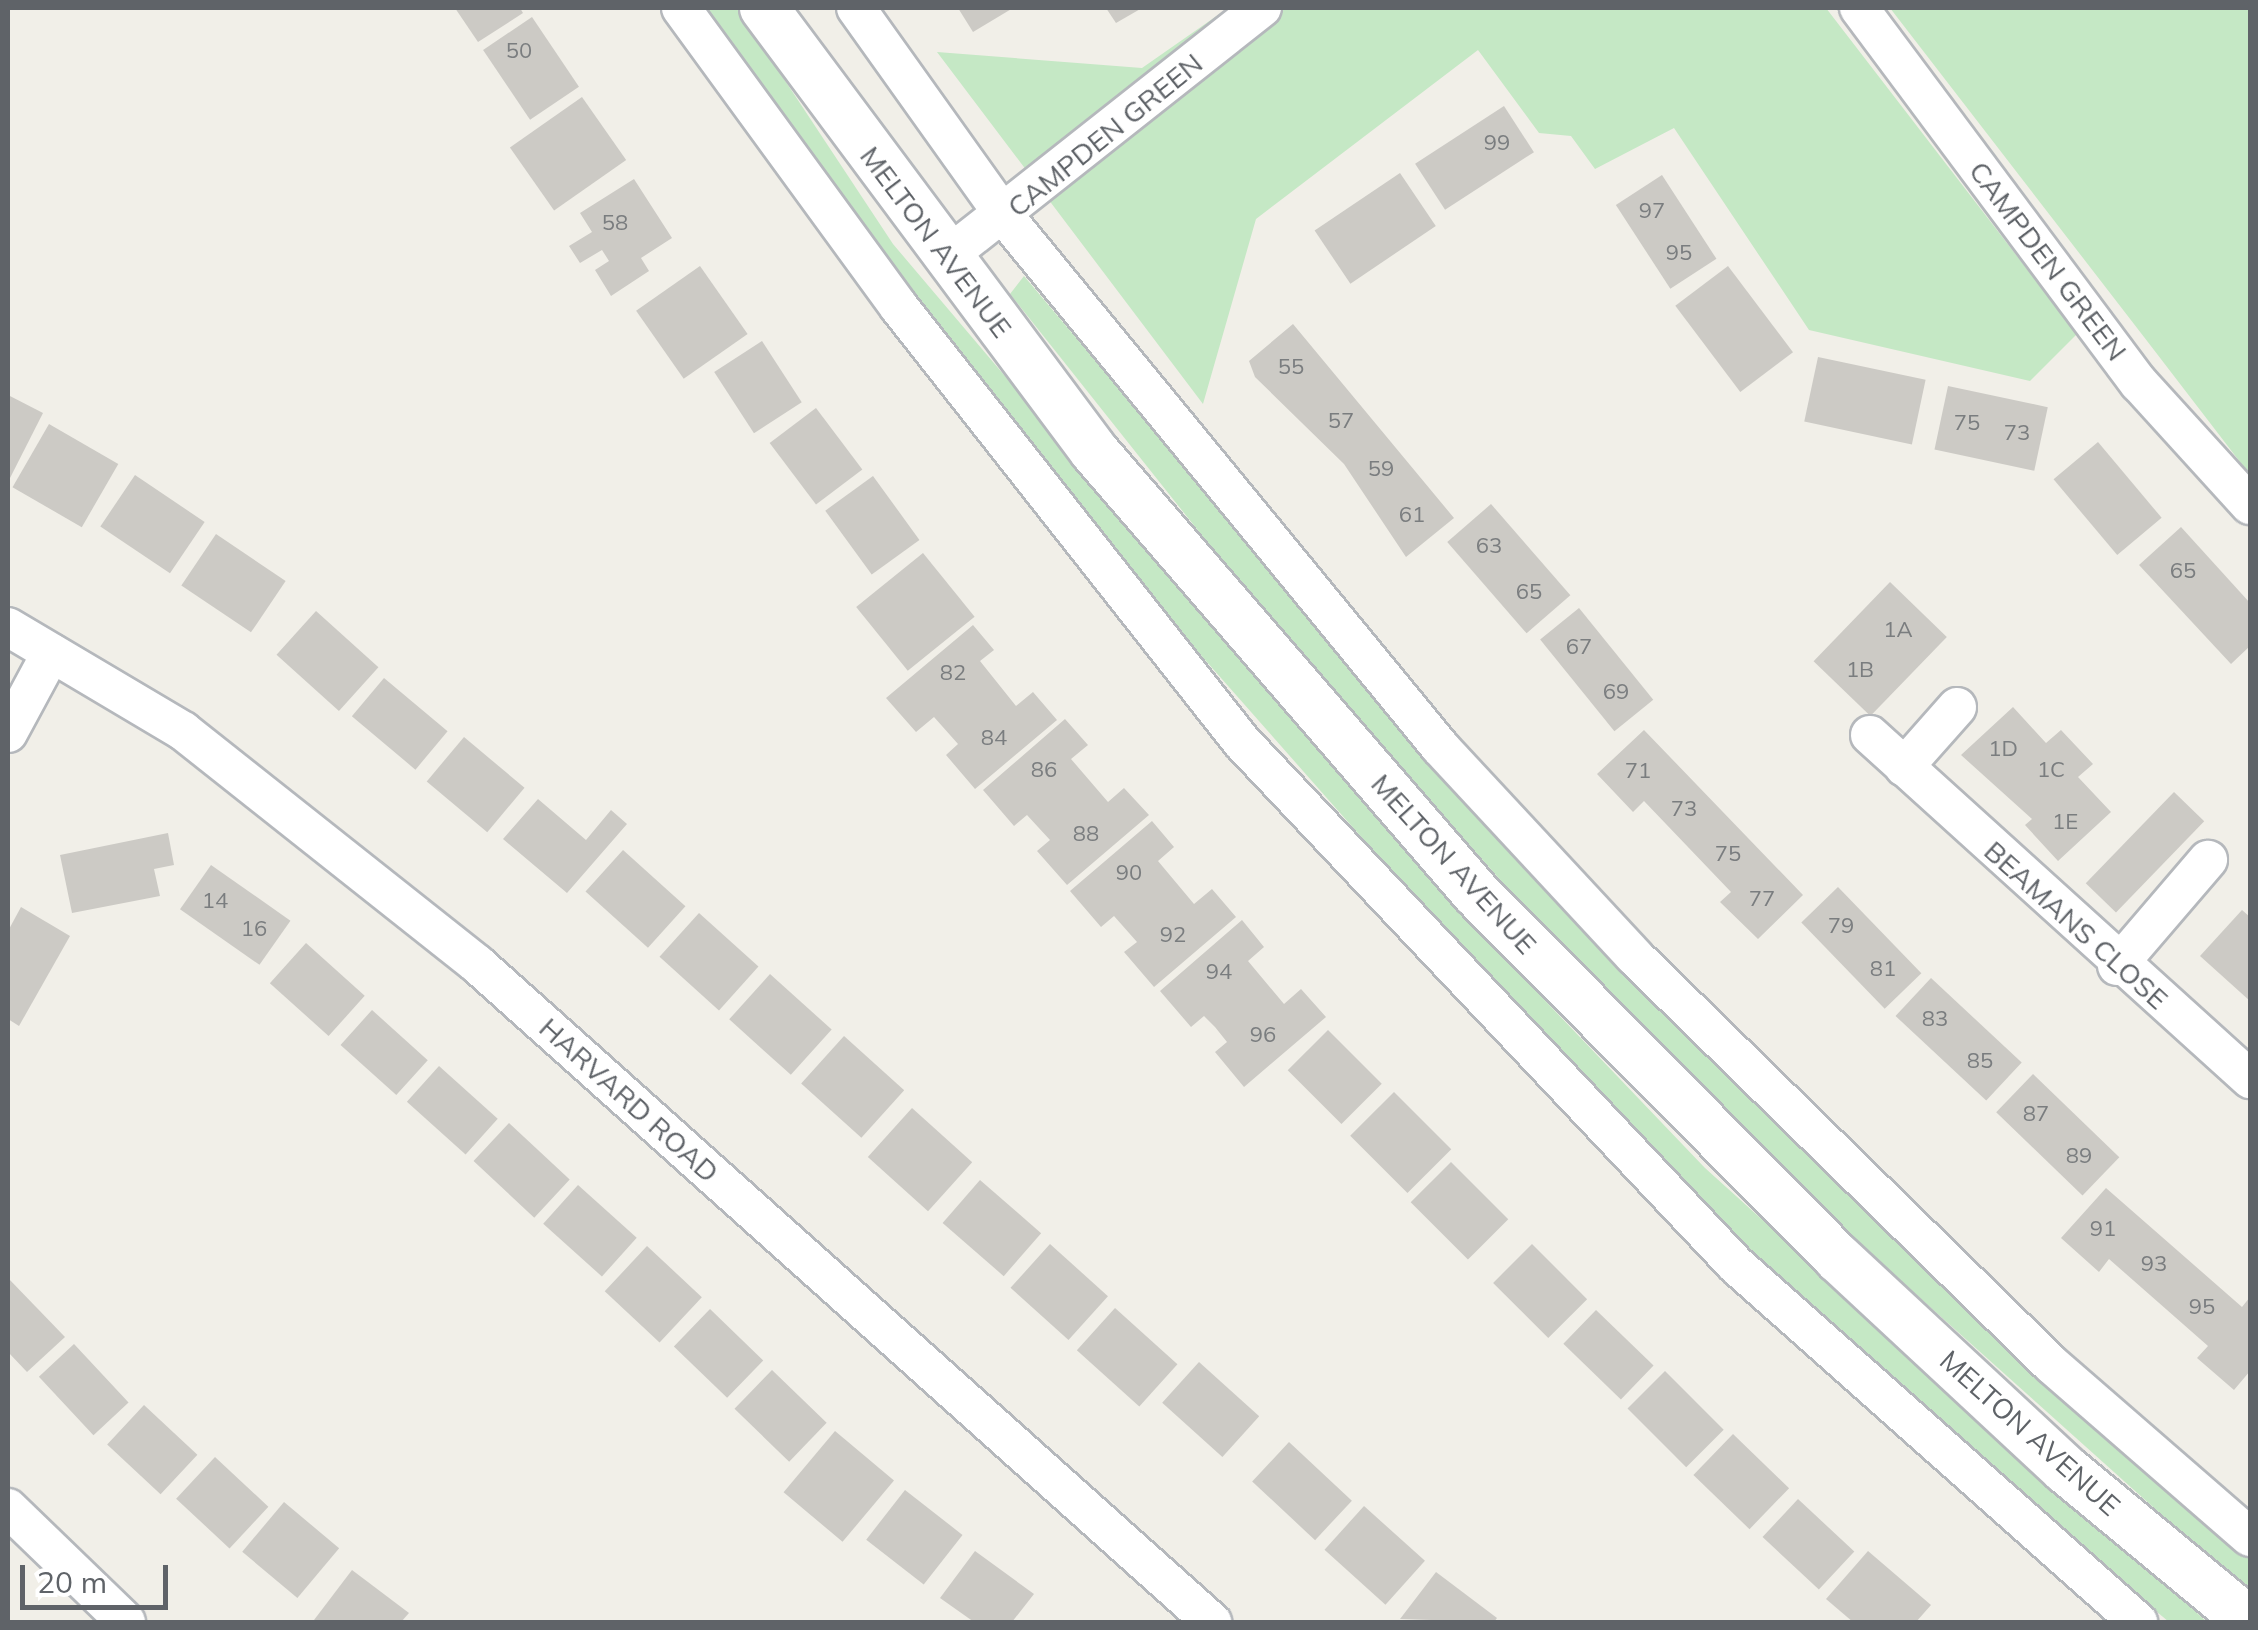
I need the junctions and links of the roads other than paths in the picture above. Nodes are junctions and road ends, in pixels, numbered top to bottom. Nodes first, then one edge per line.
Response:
1 (681, 8) edge
2 (764, 8) edge
3 (856, 8) edge
4 (1262, 8) edge
5 (1858, 8) edge
6 (1005, 218) junction
7 (944, 258) junction
8 (2250, 505) edge
9 (8, 627) edge
10 (51, 653) junction
11 (1957, 707) dead end
12 (8, 732) edge
13 (1870, 734) dead end
14 (1904, 767) junction
15 (2208, 860) dead end
16 (2116, 966) junction
17 (2250, 1079) edge
18 (8, 1508) edge
19 (2250, 1536) edge
20 (126, 1622) edge
21 (1212, 1622) edge
22 (2138, 1622) edge
23 (2250, 1622) edge

1 - 22 street
2 - 7 street, MELTON AVENUE
3 - 6 street
4 - 6 street, CAMPDEN GREEN
5 - 8 street, CAMPDEN GREEN
6 - 7 street, CAMPDEN GREEN
6 - 19 street
7 - 23 street, MELTON AVENUE
9 - 10 street, HARVARD ROAD
10 - 12 street
10 - 21 street, HARVARD ROAD
11 - 14 street
13 - 14 street, BEAMANS CLOSE
14 - 16 street, BEAMANS CLOSE
15 - 16 street
16 - 17 street, BEAMANS CLOSE
18 - 20 street

